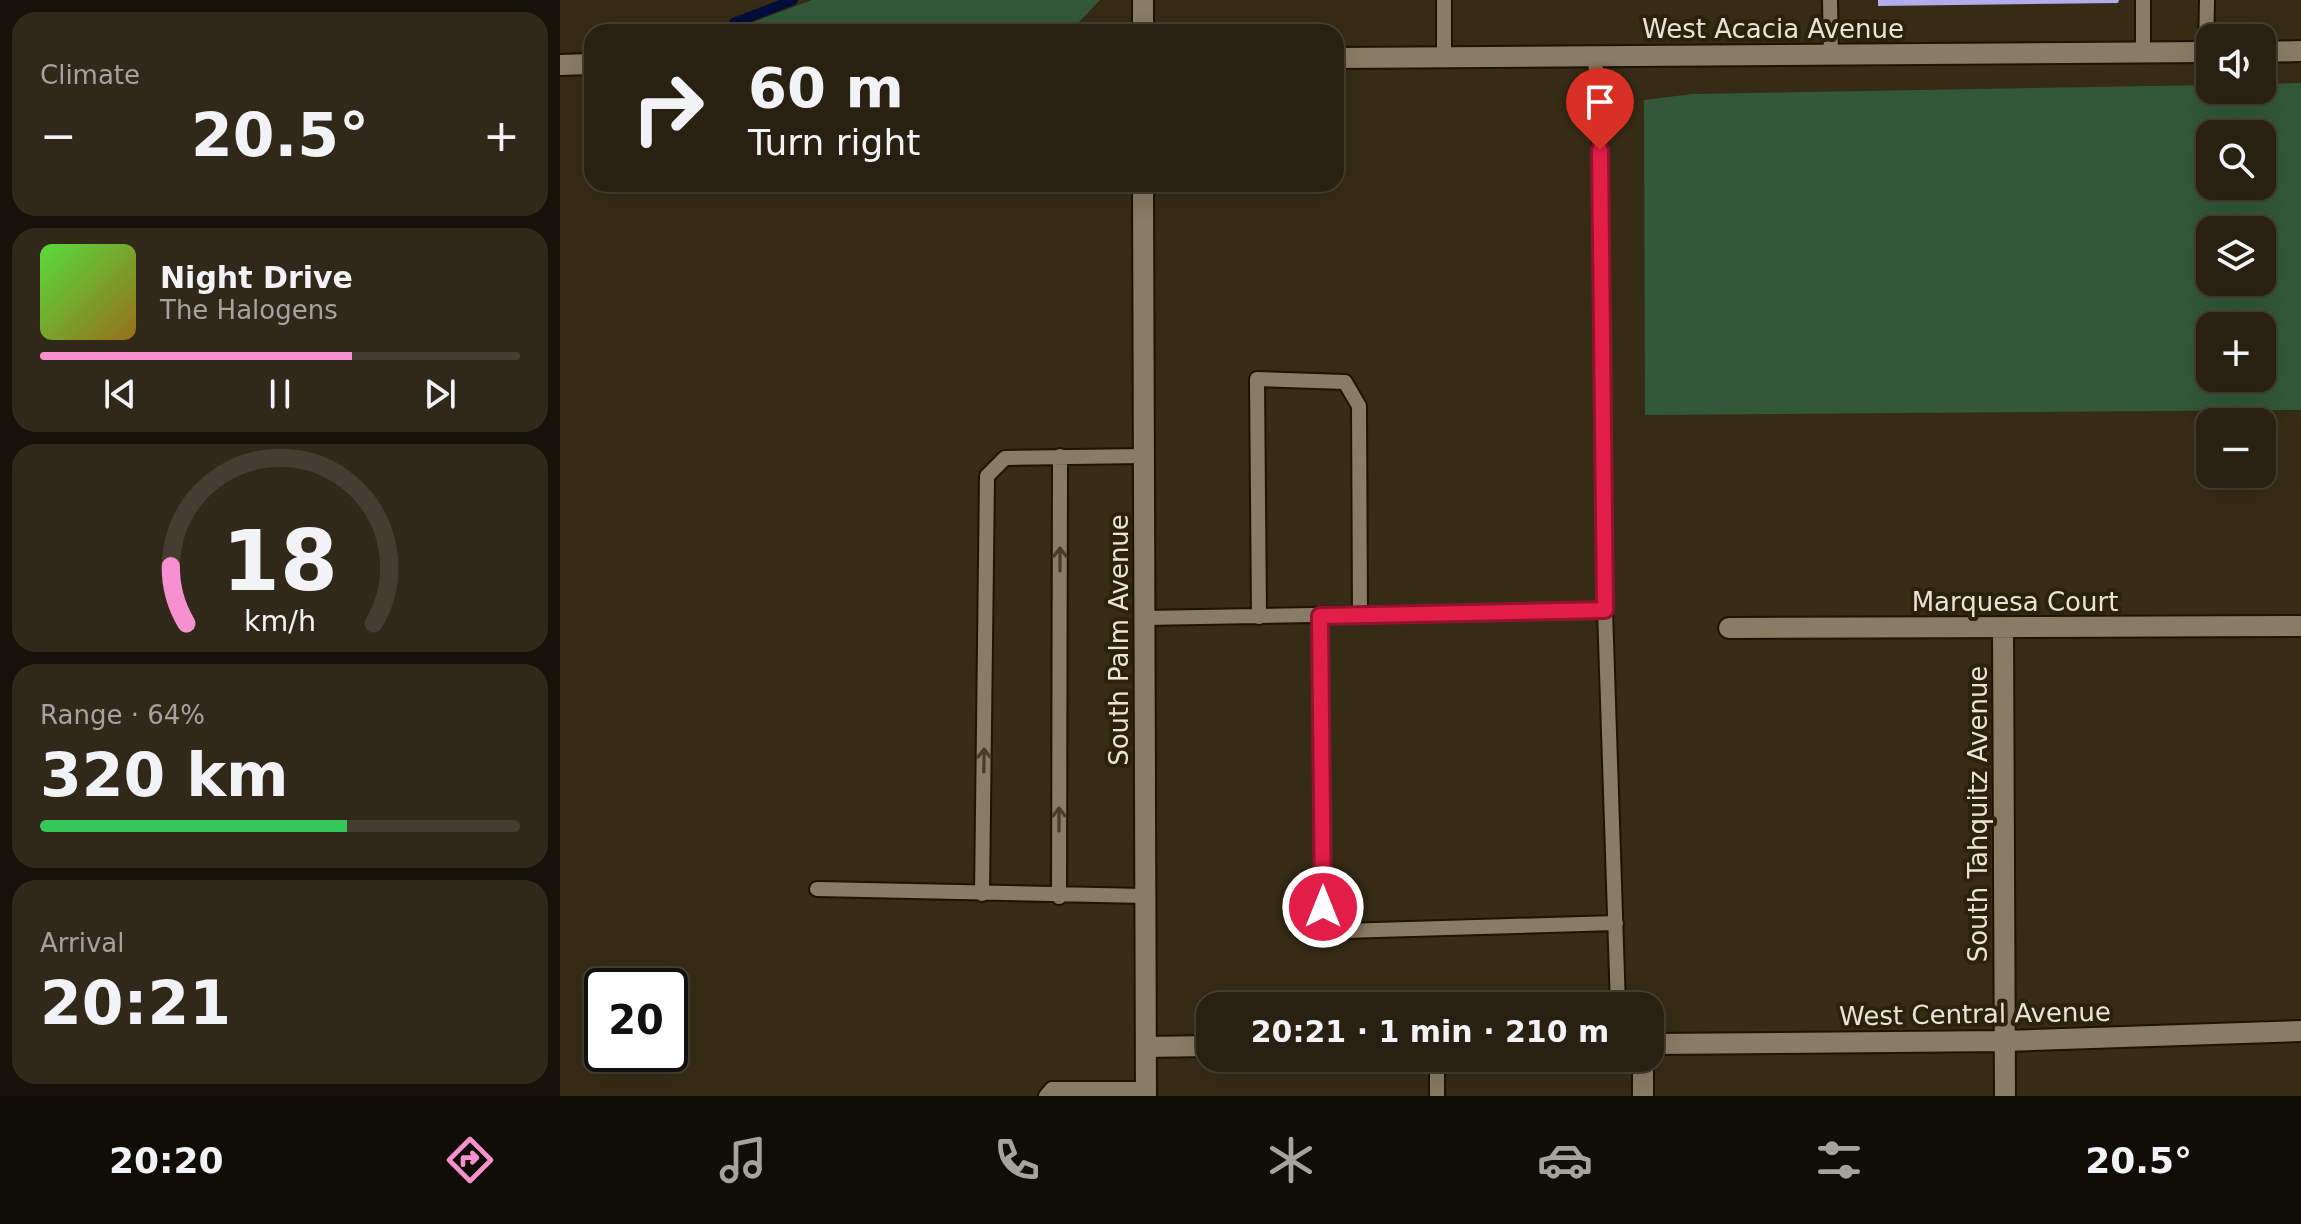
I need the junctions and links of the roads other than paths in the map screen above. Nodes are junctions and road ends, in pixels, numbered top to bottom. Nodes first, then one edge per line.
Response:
1 (1143, 0) edge
2 (1444, 0) edge
3 (1830, 0) edge
4 (2143, 0) edge
5 (2207, 0) edge
6 (1143, 24) edge
7 (2207, 24) edge
8 (2301, 51) edge
9 (2196, 52) edge
10 (2276, 52) edge
11 (2143, 53) junction
12 (1831, 55) junction
13 (1444, 57) junction
14 (1595, 57) junction
15 (1344, 58) edge
16 (584, 64) edge
17 (560, 65) edge
18 (1143, 192) edge
19 (1060, 456) junction
20 (1144, 456) junction
21 (1605, 610) junction
22 (1320, 616) junction
23 (1360, 616) junction
24 (1259, 617) junction
25 (1144, 618) junction
26 (2301, 626) edge
27 (1729, 628) dead end
28 (2003, 628) junction
29 (817, 889) dead end
30 (982, 894) junction
31 (1145, 896) junction
32 (1059, 897) junction
33 (1616, 923) junction
34 (1618, 992) edge
35 (2301, 1031) edge
36 (2005, 1041) junction
37 (1664, 1044) edge
38 (1196, 1046) edge
39 (1146, 1047) junction
40 (1437, 1072) edge
41 (1643, 1072) edge
42 (1146, 1093) edge
43 (1046, 1096) edge
44 (1437, 1096) edge
45 (1643, 1096) edge
46 (2005, 1096) edge

1 - 6 street
2 - 13 lane
3 - 12 lane
4 - 11 lane
5 - 7 lane
8 - 10 street
9 - 11 street, West Acacia Avenue
11 - 12 street, West Acacia Avenue
12 - 14 street, West Acacia Avenue
13 - 14 street, West Acacia Avenue
13 - 15 street, West Acacia Avenue
14 - 21 lane
16 - 17 street
18 - 20 street, South Palm Avenue
19 - 20 lane
30 -> 19 lane
32 -> 19 lane
20 - 25 street, South Palm Avenue
21 - 23 lane
21 - 33 lane
22 - 23 lane
22 - 24 lane
22 - 33 lane
23 - 24 lane
24 - 25 lane
25 - 31 street, South Palm Avenue
26 - 28 street, Marquesa Court
27 - 28 street, Marquesa Court
28 - 36 street, South Tahquitz Avenue
29 - 30 lane
30 - 32 lane
31 - 32 lane
31 - 39 street, South Palm Avenue
33 - 34 lane
35 - 36 street, West Central Avenue
36 - 37 street, West Central Avenue
36 - 46 street, South Tahquitz Avenue
38 - 39 street
39 - 42 street, South Palm Avenue
40 - 44 lane
41 - 45 street
42 - 43 lane

